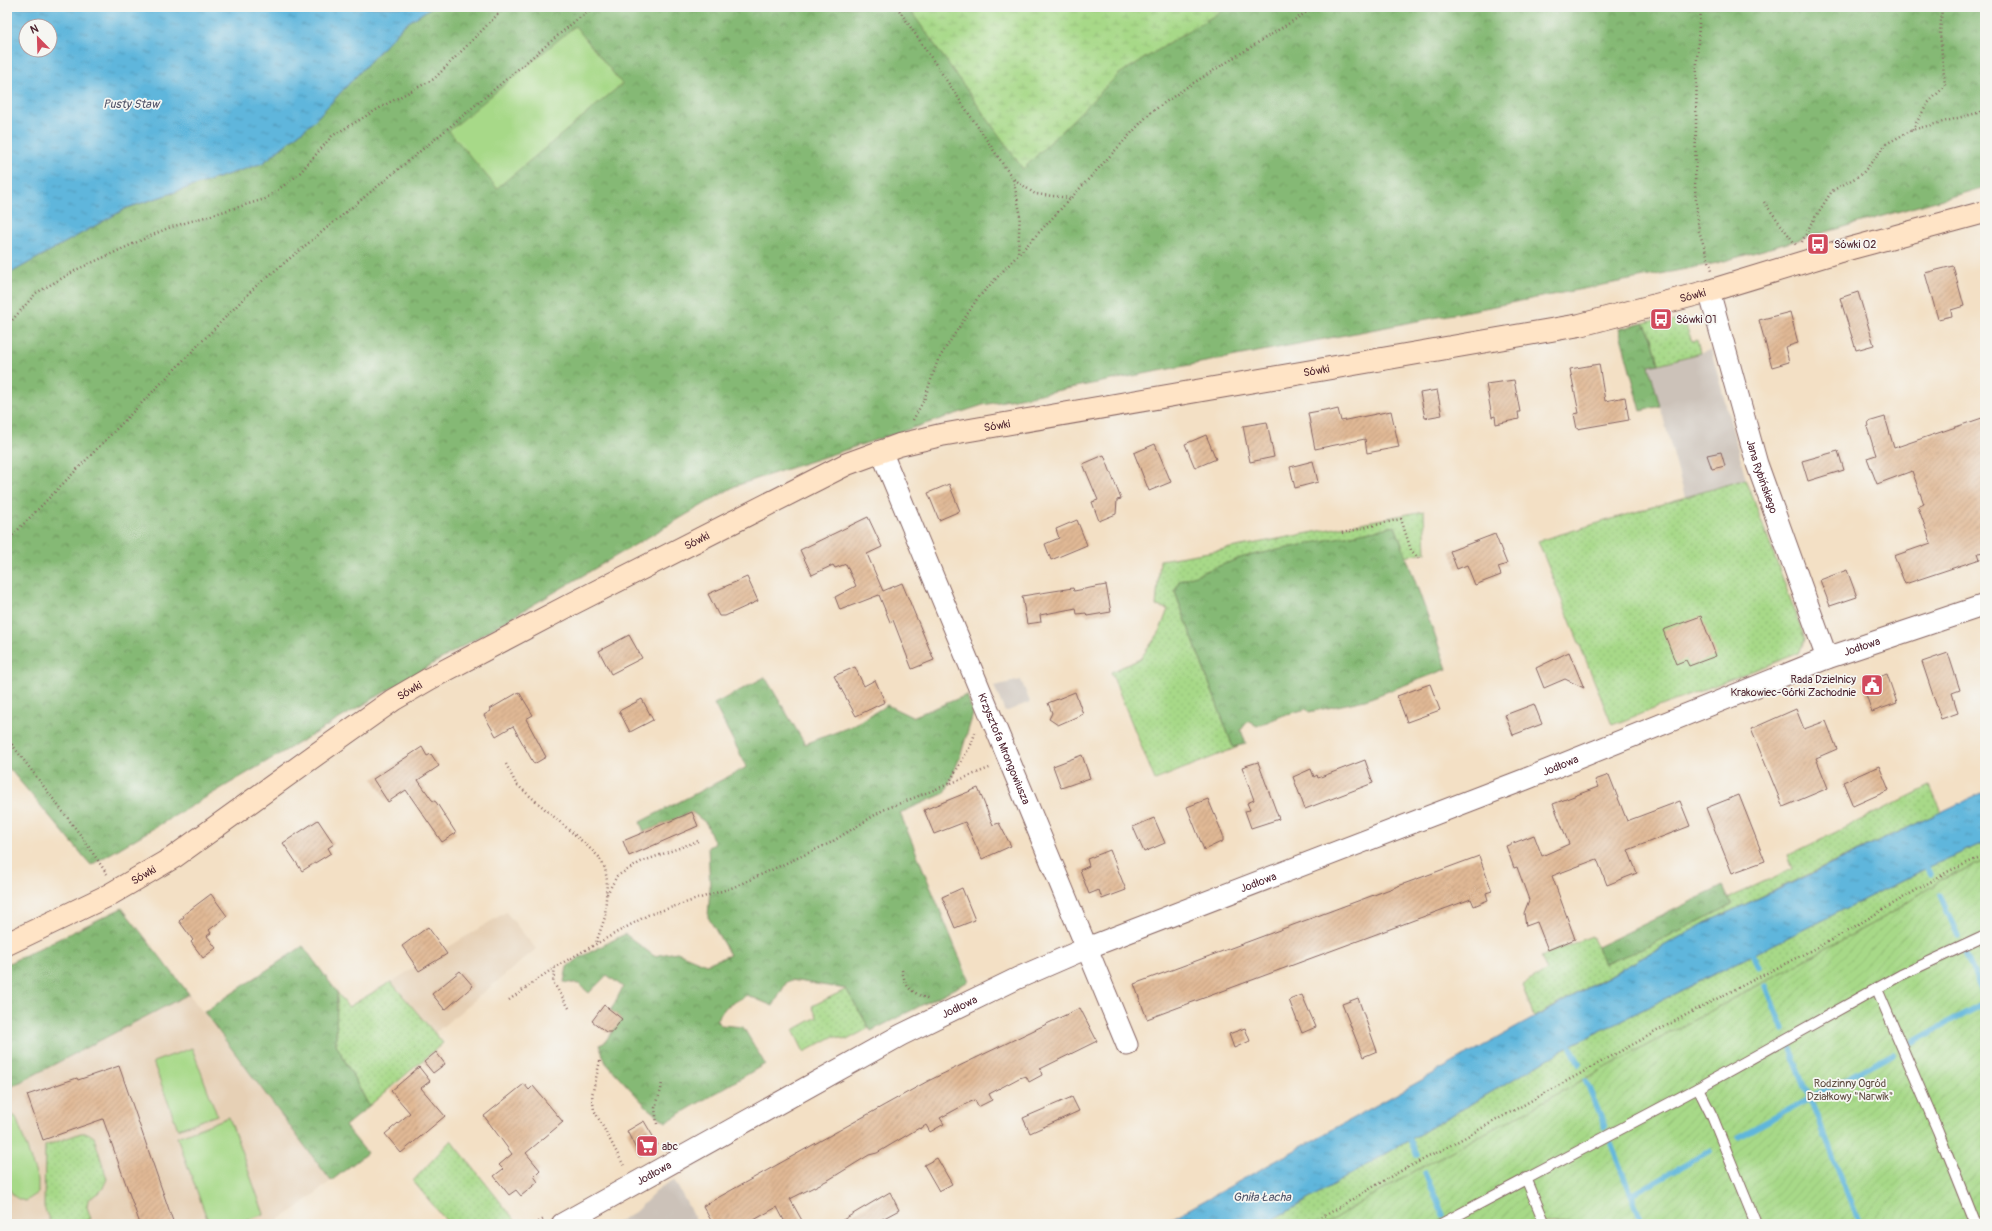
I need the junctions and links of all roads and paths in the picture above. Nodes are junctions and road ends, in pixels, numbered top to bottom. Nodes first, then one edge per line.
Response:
1 (505, 7) edge
2 (595, 7) edge
3 (897, 7) edge
4 (1315, 7) edge
5 (1700, 7) edge
6 (1942, 7) edge
7 (1985, 112) edge
8 (1912, 130) junction
9 (1013, 179) junction
10 (1070, 198) junction
11 (1764, 202) dead end
12 (1985, 212) edge
13 (1018, 255) junction
14 (1710, 281) junction
15 (7, 326) edge
16 (890, 448) junction
17 (1342, 533) dead end
18 (7, 540) edge
19 (1420, 560) dead end
20 (1985, 605) edge
21 (1827, 658) junction
22 (976, 729) dead end
23 (7, 738) edge
24 (12, 744) junction
25 (7, 746) edge
26 (1009, 760) junction
27 (506, 764) dead end
28 (949, 784) junction
29 (698, 841) dead end
30 (1985, 855) edge
31 (113, 893) junction
32 (606, 896) junction
33 (1985, 936) edge
34 (596, 943) junction
35 (7, 944) edge
36 (1087, 948) junction
37 (555, 967) junction
38 (902, 970) dead end
39 (1877, 988) junction
40 (508, 1000) dead end
41 (932, 1002) dead end
42 (568, 1008) dead end
43 (1127, 1045) dead end
44 (600, 1061) dead end
45 (662, 1082) dead end
46 (1698, 1088) junction
47 (657, 1124) dead end
48 (625, 1167) dead end
49 (1526, 1178) junction
50 (562, 1224) edge
51 (1311, 1224) edge
52 (1441, 1224) edge
53 (1545, 1224) edge
54 (1756, 1224) edge
55 (1975, 1224) edge

1 - 15 path
2 - 18 path
3 - 9 path
4 - 10 path
5 - 14 path
6 - 8 path
7 - 8 path
8 - 11 path
9 - 10 path
9 - 13 path
10 - 13 path
12 - 14 street, Sówki
13 - 16 path
14 - 16 street, Sówki
14 - 21 street, Jana Rybińskiego
16 - 26 street, Krzysztofa Mrongowiusza
16 - 31 street, Sówki
17 - 19 path
20 - 21 street, Jodłowa
21 - 36 street, Jodłowa
22 - 28 path
23 - 24 path
24 - 25 path
24 - 31 path
26 - 28 path
26 - 36 street, Krzysztofa Mrongowiusza
27 - 32 path
28 - 34 path
29 - 32 path
30 - 51 path
31 - 35 street, Sówki
32 - 34 path
33 - 39 lane
34 - 37 path
36 - 43 street, Krzysztofa Mrongowiusza
36 - 50 street, Jodłowa
37 - 40 path
37 - 42 path
38 - 41 path
39 - 46 lane
39 - 55 lane
44 - 48 path
45 - 47 path
46 - 49 lane
46 - 54 lane
49 - 52 lane
49 - 53 lane

